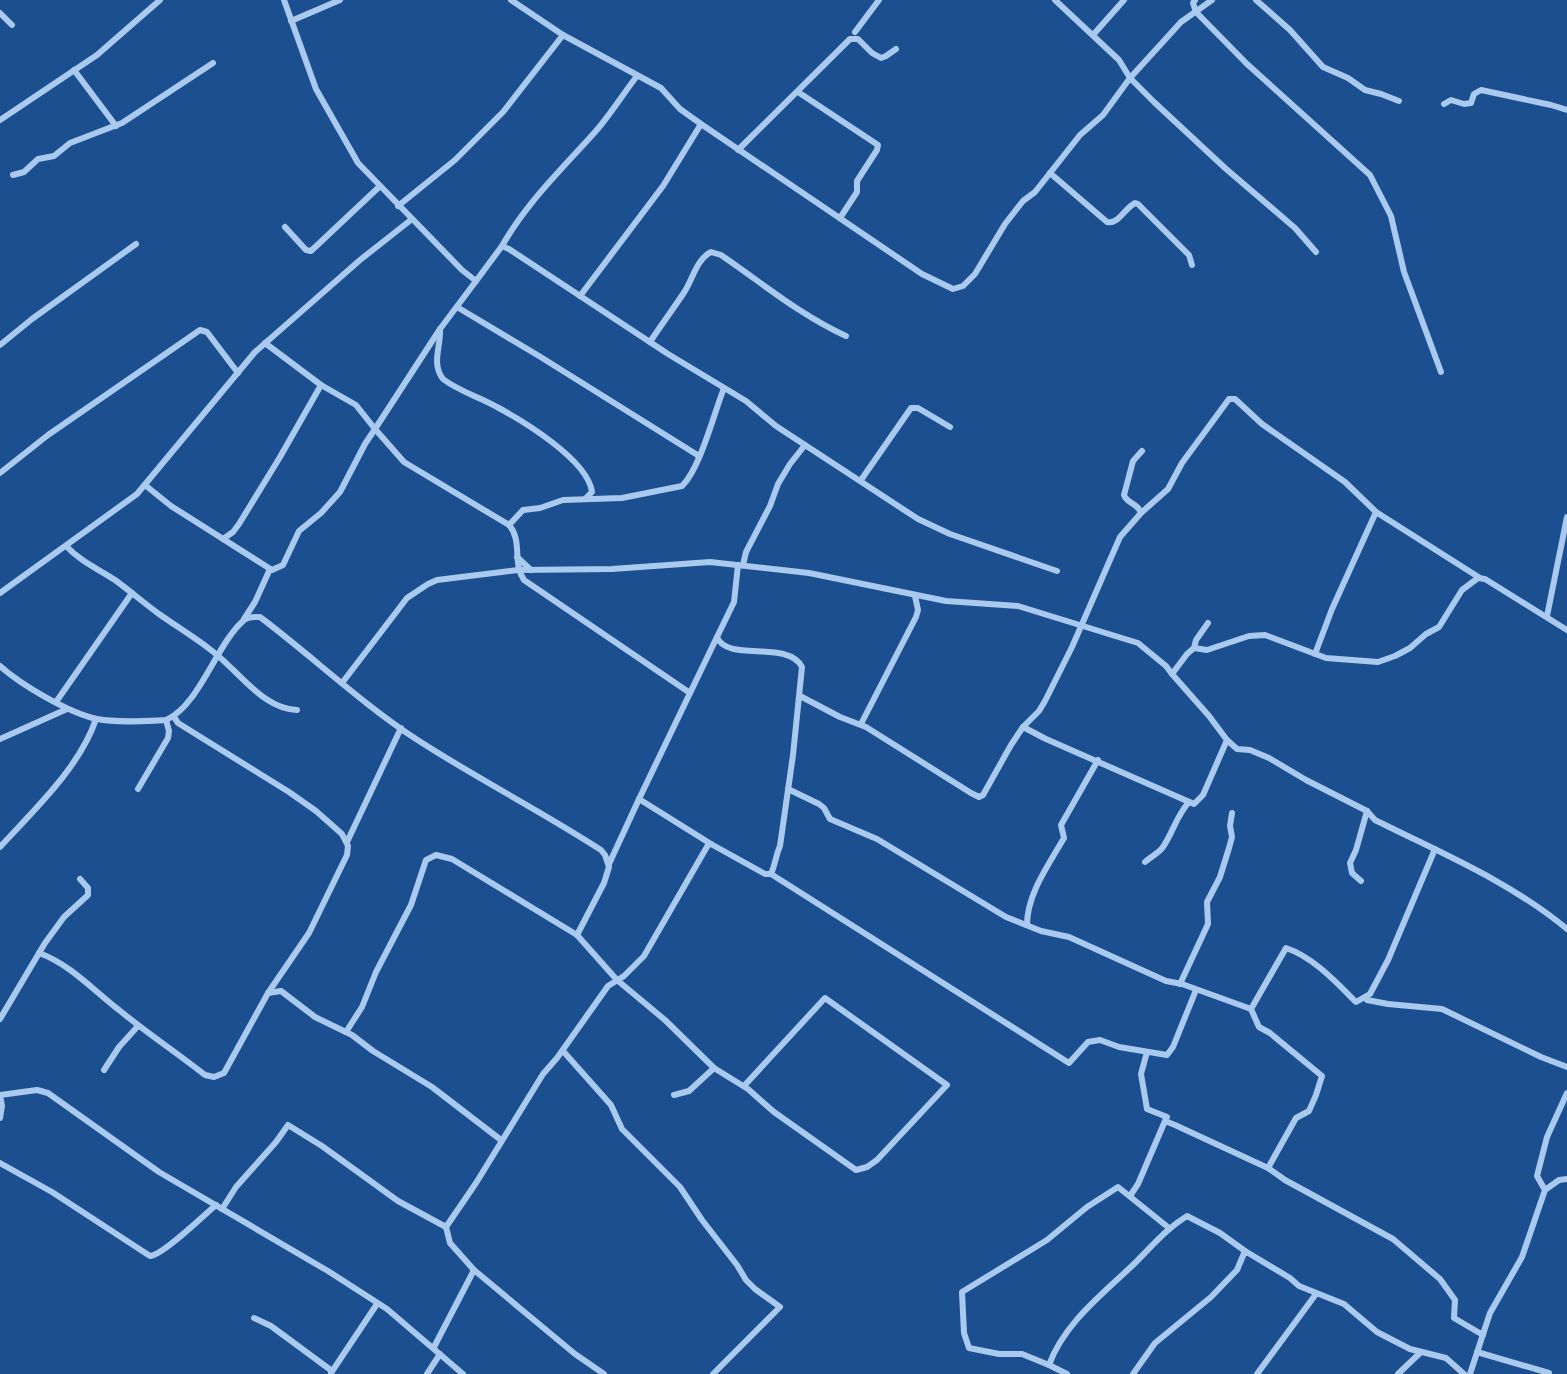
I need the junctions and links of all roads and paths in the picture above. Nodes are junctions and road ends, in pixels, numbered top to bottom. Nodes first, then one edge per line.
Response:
1 (160, 0) edge
2 (284, 0) edge
3 (340, 0) edge
4 (512, 0) edge
5 (879, 0) edge
6 (1054, 0) edge
7 (1124, 0) edge
8 (1195, 0) edge
9 (1212, 0) edge
10 (1256, 0) edge
11 (1196, 12) junction
12 (0, 13) edge
13 (291, 21) junction
14 (12, 25) dead end
15 (855, 32) dead end
16 (563, 35) junction
17 (1093, 35) junction
18 (896, 49) dead end
19 (213, 63) dead end
20 (74, 70) junction
21 (637, 76) junction
22 (1130, 78) junction
23 (798, 92) junction
24 (1399, 101) dead end
25 (1444, 104) dead end
26 (1567, 110) edge
27 (0, 120) edge
28 (701, 124) junction
29 (116, 126) junction
30 (738, 150) junction
31 (1050, 173) junction
32 (13, 175) dead end
33 (379, 187) junction
34 (398, 206) junction
35 (840, 218) junction
36 (412, 219) junction
37 (285, 227) dead end
38 (136, 243) dead end
39 (502, 246) junction
40 (1317, 252) dead end
41 (1192, 265) dead end
42 (476, 281) junction
43 (580, 296) junction
44 (457, 307) junction
45 (440, 329) junction
46 (846, 336) dead end
47 (650, 342) junction
48 (265, 343) junction
49 (0, 345) edge
50 (1441, 372) dead end
51 (238, 373) junction
52 (321, 385) junction
53 (724, 388) junction
54 (950, 426) dead end
55 (375, 429) junction
56 (805, 446) junction
57 (1142, 451) dead end
58 (699, 456) junction
59 (0, 473) edge
60 (861, 480) junction
61 (145, 485) junction
62 (585, 499) junction
63 (1376, 512) junction
64 (1141, 513) junction
65 (1567, 517) edge
66 (509, 525) junction
67 (222, 539) junction
68 (66, 546) junction
69 (517, 557) junction
70 (741, 565) junction
71 (270, 569) junction
72 (518, 570) junction
73 (531, 570) junction
74 (1057, 571) dead end
75 (1480, 578) junction
76 (0, 593) edge
77 (132, 593) junction
78 (915, 596) junction
79 (255, 602) junction
80 (1547, 616) junction
81 (260, 617) junction
82 (243, 620) junction
83 (1208, 623) dead end
84 (1080, 626) junction
85 (1567, 630) edge
86 (717, 637) junction
87 (1194, 648) junction
88 (218, 654) junction
89 (1315, 654) junction
90 (0, 666) edge
91 (1172, 674) junction
92 (342, 682) junction
93 (690, 693) junction
94 (800, 696) junction
95 (56, 702) junction
96 (67, 709) junction
97 (297, 710) dead end
98 (174, 717) junction
99 (96, 719) junction
100 (166, 720) junction
101 (861, 724) junction
102 (1023, 727) junction
103 (401, 728) junction
104 (0, 739) edge
105 (1227, 740) junction
106 (1098, 760) junction
107 (138, 789) dead end
108 (788, 789) junction
109 (639, 799) junction
110 (1189, 802) junction
111 (1367, 811) junction
112 (1232, 813) dead end
113 (346, 842) junction
114 (711, 844) junction
115 (0, 847) edge
116 (1435, 849) junction
117 (1145, 862) dead end
118 (609, 864) junction
119 (771, 874) junction
120 (80, 879) dead end
121 (1361, 881) dead end
122 (1027, 925) junction
123 (1567, 929) edge
124 (577, 935) junction
125 (39, 953) junction
126 (283, 971) junction
127 (617, 980) junction
128 (1180, 984) junction
129 (1196, 990) junction
130 (281, 991) junction
131 (268, 993) junction
132 (1365, 997) junction
133 (1251, 1009) junction
134 (0, 1019) edge
135 (138, 1026) junction
136 (346, 1032) junction
137 (563, 1051) junction
138 (1147, 1052) junction
139 (1567, 1067) edge
140 (714, 1068) junction
141 (104, 1070) dead end
142 (744, 1086) junction
143 (1567, 1093) edge
144 (0, 1095) edge
145 (674, 1095) dead end
146 (0, 1118) edge
147 (1165, 1121) junction
148 (501, 1140) junction
149 (0, 1163) edge
150 (1268, 1168) junction
151 (1567, 1179) edge
152 (1545, 1190) junction
153 (1130, 1196) junction
154 (216, 1205) junction
155 (222, 1209) junction
156 (446, 1227) junction
157 (1169, 1228) junction
158 (1245, 1251) junction
159 (474, 1270) junction
160 (1316, 1294) junction
161 (378, 1304) junction
162 (254, 1318) dead end
163 (1483, 1335) junction
164 (434, 1347) junction
165 (1421, 1352) junction
166 (1477, 1352) junction
167 (440, 1354) junction
168 (1049, 1365) junction
169 (332, 1373) edge
170 (1549, 1373) edge
171 (428, 1374) edge
172 (463, 1374) edge
173 (604, 1374) edge
174 (713, 1374) edge
175 (1067, 1374) edge
176 (1133, 1374) edge
177 (1257, 1374) edge
178 (1398, 1374) edge
179 (1464, 1374) edge
180 (1470, 1374) edge

1 - 20 street
2 - 13 street
3 - 13 street
4 - 16 street
5 - 15 street
6 - 17 street
7 - 17 street
8 - 11 street
9 - 11 street
10 - 24 street
11 - 22 street
11 - 50 street
12 - 14 street
13 - 33 street
16 - 21 street
16 - 34 street
17 - 22 street
18 - 23 street
19 - 29 street
20 - 27 street
20 - 29 street
21 - 28 street
21 - 39 street
22 - 31 street
22 - 40 street
23 - 30 street
23 - 35 street
25 - 26 street
28 - 30 street
28 - 43 street
29 - 32 street
30 - 35 street
31 - 35 street
31 - 41 street
33 - 34 street
33 - 37 street
34 - 36 street
36 - 42 street
36 - 48 street
38 - 49 street
39 - 42 street
39 - 43 street
42 - 44 street
43 - 47 street
44 - 45 street
44 - 58 street
45 - 55 street
45 - 62 street
46 - 47 street
47 - 53 street
48 - 51 street
48 - 52 street
51 - 59 street
51 - 61 street
52 - 55 street
52 - 67 street
53 - 56 street
53 - 58 street
54 - 60 street
55 - 66 street
55 - 71 street
56 - 60 street
56 - 70 street
57 - 64 street
58 - 62 street
60 - 74 street
61 - 67 street
61 - 68 street
62 - 66 street
63 - 64 street
63 - 75 street
63 - 89 street
64 - 84 street
65 - 80 street
66 - 69 street
67 - 71 street
68 - 76 street
68 - 77 street
69 - 72 street
69 - 73 street
70 - 73 street
70 - 78 street
70 - 86 street
71 - 79 street
72 - 73 street
72 - 92 street
72 - 93 street
75 - 80 street
75 - 89 street
77 - 88 street
77 - 95 street
78 - 84 street
78 - 101 street
79 - 81 street
79 - 82 street
80 - 85 street
81 - 82 street
81 - 92 street
82 - 88 street
83 - 87 street
84 - 91 street
84 - 102 street
86 - 93 street
86 - 94 street
87 - 89 street
87 - 91 street
88 - 97 street
88 - 98 street
90 - 95 street
91 - 105 street
92 - 103 street
93 - 109 street
94 - 101 street
94 - 108 street
95 - 96 street
96 - 99 street
96 - 104 street
98 - 100 street
98 - 113 street
99 - 100 street
99 - 115 street
100 - 107 street
101 - 102 street
102 - 106 street
103 - 113 street
103 - 118 street
105 - 110 street
105 - 111 street
106 - 110 street
106 - 122 street
108 - 119 street
108 - 122 street
109 - 114 street
109 - 118 street
110 - 117 street
111 - 116 street
111 - 121 street
112 - 128 street
113 - 126 street
114 - 119 street
114 - 127 street
116 - 123 street
116 - 132 street
118 - 124 street
119 - 138 street
120 - 125 street
122 - 128 street
124 - 127 street
124 - 136 street
125 - 134 street
125 - 135 street
126 - 130 street
126 - 131 street
127 - 137 street
127 - 140 street
128 - 129 street
129 - 133 street
129 - 138 street
130 - 131 street
130 - 136 street
131 - 135 street
132 - 133 street
132 - 139 street
133 - 150 street
135 - 141 street
136 - 148 street
137 - 148 street
137 - 174 street
138 - 147 street
140 - 142 street
140 - 145 street
142 - 142 street
143 - 152 street
144 - 146 street
144 - 154 street
147 - 150 street
147 - 153 street
148 - 156 street
149 - 154 street
150 - 163 street
151 - 152 street
152 - 163 street
153 - 157 street
153 - 168 street
154 - 155 street
155 - 156 street
155 - 161 street
156 - 159 street
157 - 158 street
157 - 168 street
158 - 160 street
158 - 176 street
159 - 164 street
159 - 173 street
160 - 165 street
160 - 177 street
161 - 164 street
161 - 169 street
162 - 169 street
163 - 166 street
164 - 167 street
165 - 178 street
165 - 179 street
166 - 170 street
166 - 180 street
167 - 171 street
167 - 172 street
168 - 175 street

